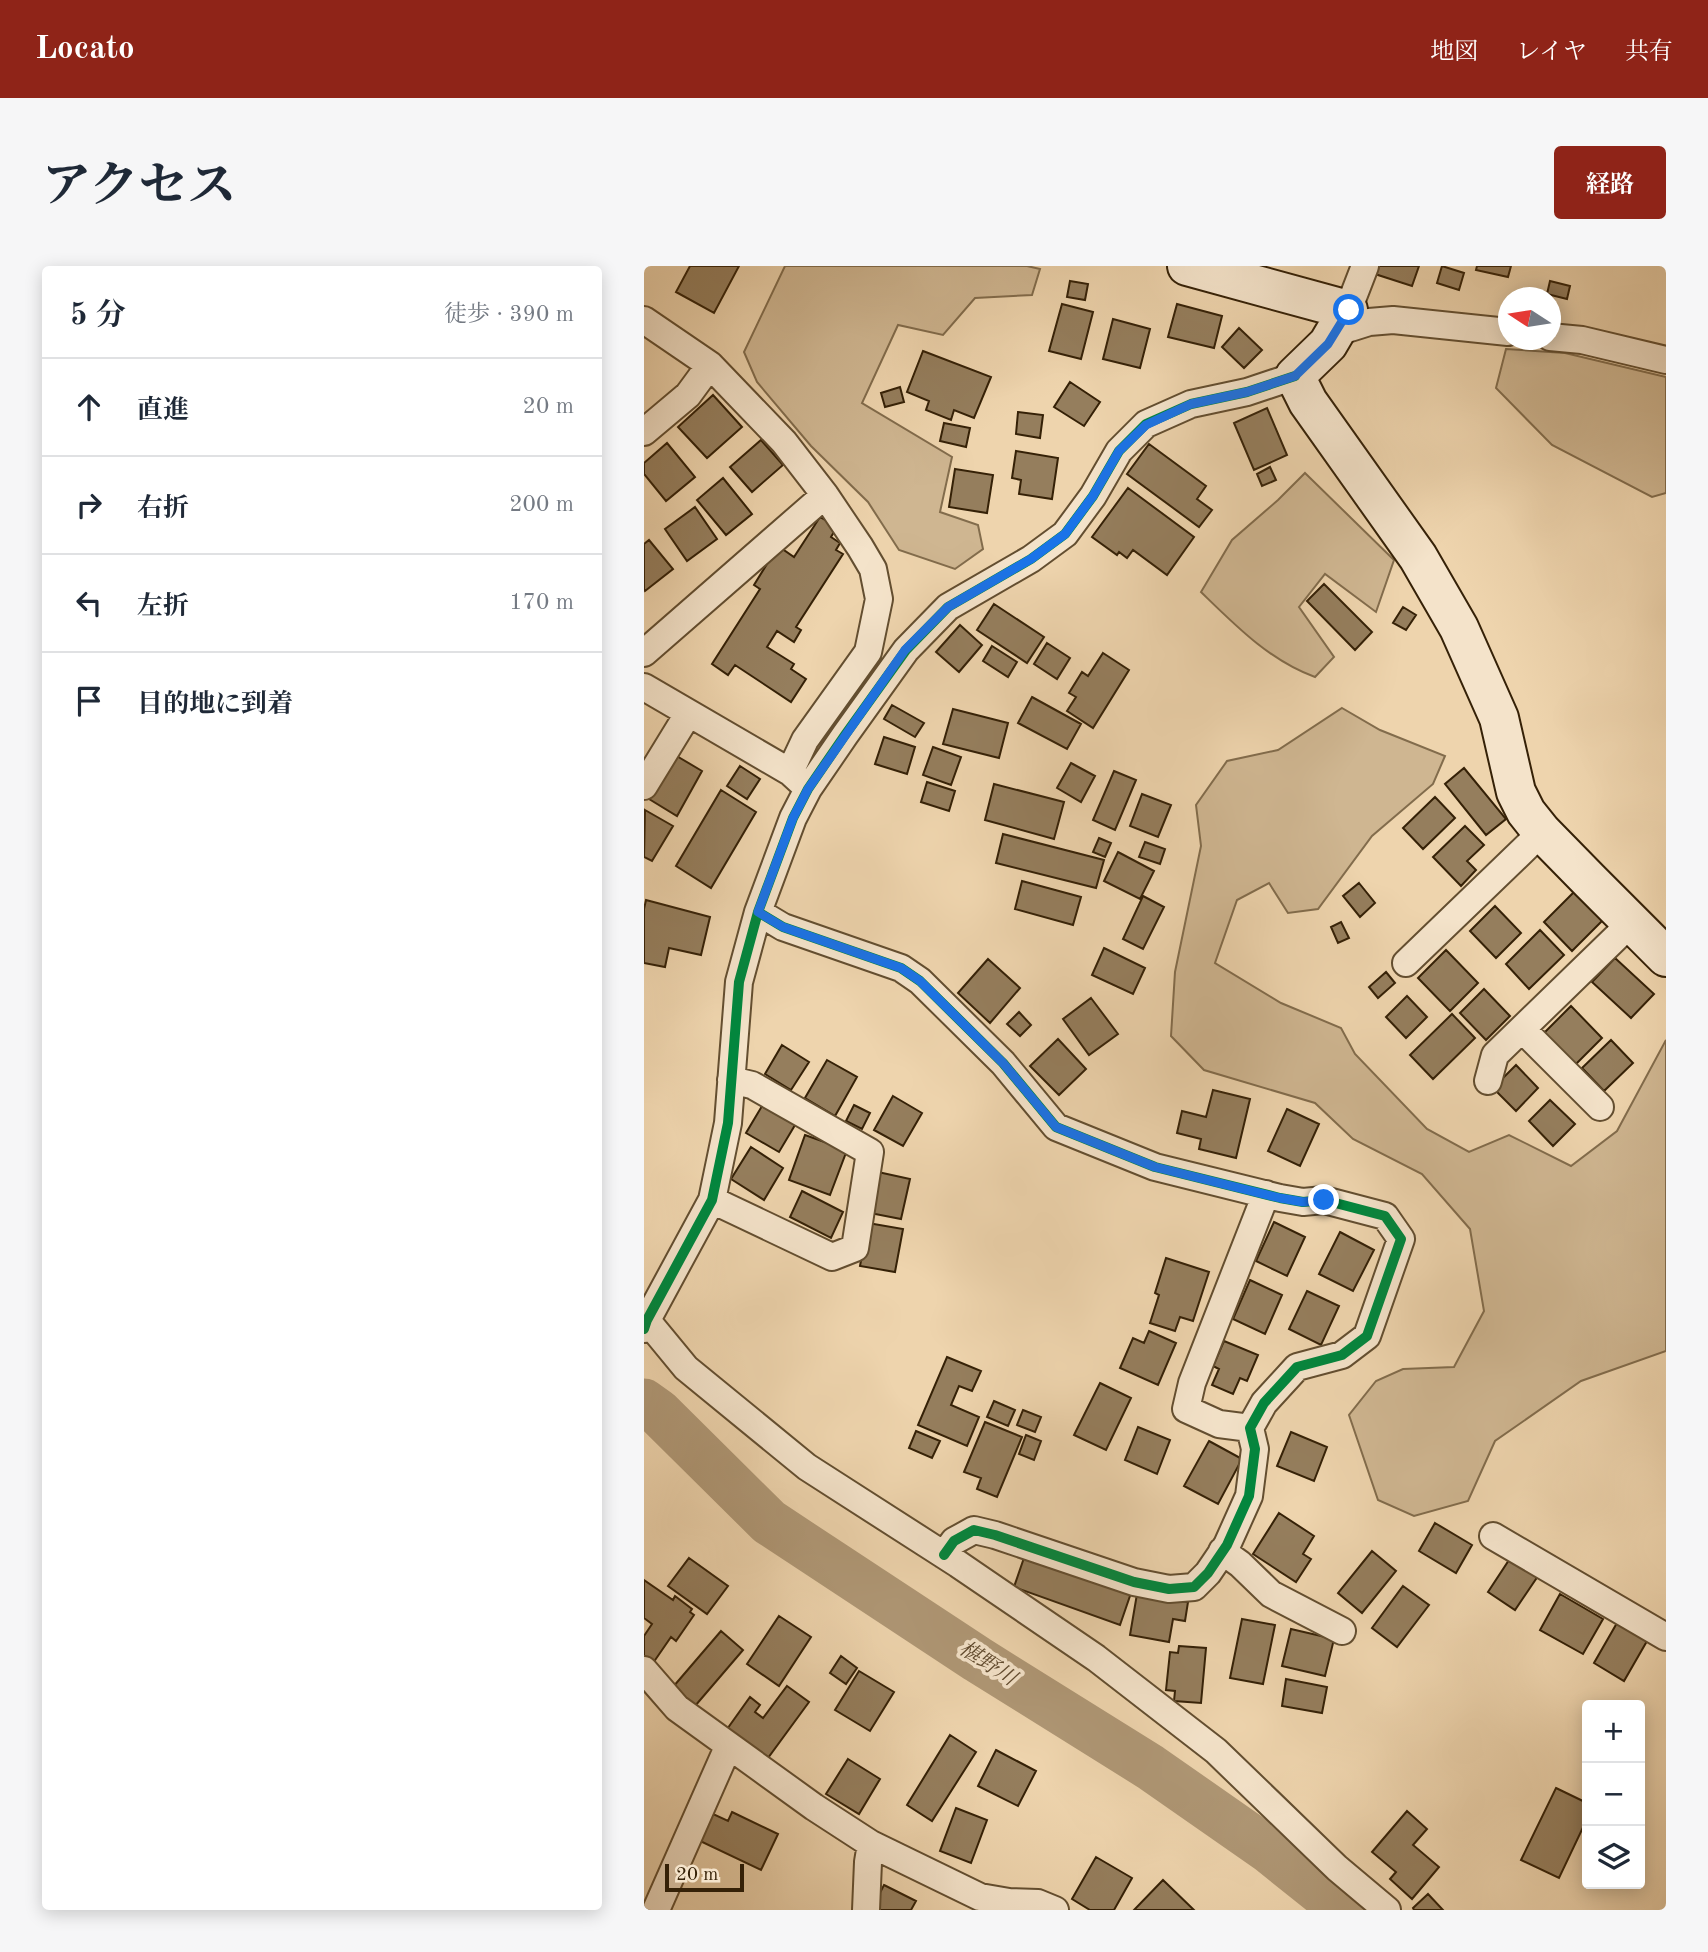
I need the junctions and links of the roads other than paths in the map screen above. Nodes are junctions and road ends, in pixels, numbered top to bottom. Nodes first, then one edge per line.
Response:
1 (1187, 266) edge
2 (1366, 266) edge
3 (1343, 319) junction
4 (644, 320) edge
5 (1498, 331) edge
6 (1561, 338) edge
7 (1666, 360) edge
8 (710, 365) junction
9 (1295, 376) junction
10 (644, 432) edge
11 (825, 495) junction
12 (644, 653) edge
13 (644, 687) edge
14 (688, 713) junction
15 (799, 780) junction
16 (644, 786) edge
17 (1542, 832) junction
18 (758, 912) junction
19 (1631, 923) junction
20 (1666, 957) edge
21 (1406, 963) dead end
22 (1523, 1030) junction
23 (731, 1080) junction
24 (1488, 1081) dead end
25 (1600, 1107) dead end
26 (1266, 1194) junction
27 (712, 1200) junction
28 (645, 1322) edge
29 (1250, 1428) junction
30 (1493, 1536) dead end
31 (1222, 1552) junction
32 (944, 1555) junction
33 (1342, 1631) dead end
34 (1666, 1637) edge
35 (644, 1670) edge
36 (728, 1747) junction
37 (871, 1844) junction
38 (656, 1910) edge
39 (866, 1910) edge
40 (1055, 1910) edge
41 (1387, 1910) edge

1 - 3 main road
2 - 3 street
3 - 5 street
3 - 9 main road
4 - 8 street
6 - 7 street
8 - 10 street
8 - 11 street
9 - 15 street
9 - 17 main road
11 - 12 street
11 - 15 street
13 - 14 street
14 - 15 street
14 - 16 street
15 - 18 street
17 - 19 main road
17 - 21 street
18 - 23 street
18 - 26 street
19 - 20 main road
19 - 22 street
22 - 24 street
22 - 25 street
23 - 27 street
23 - 27 street
26 - 29 street
26 - 29 street
27 - 28 street
28 - 32 street
29 - 31 street
30 - 34 street
31 - 32 street
31 - 33 street
32 - 41 street
35 - 36 street
36 - 37 street
36 - 38 street
37 - 39 street
37 - 40 street

